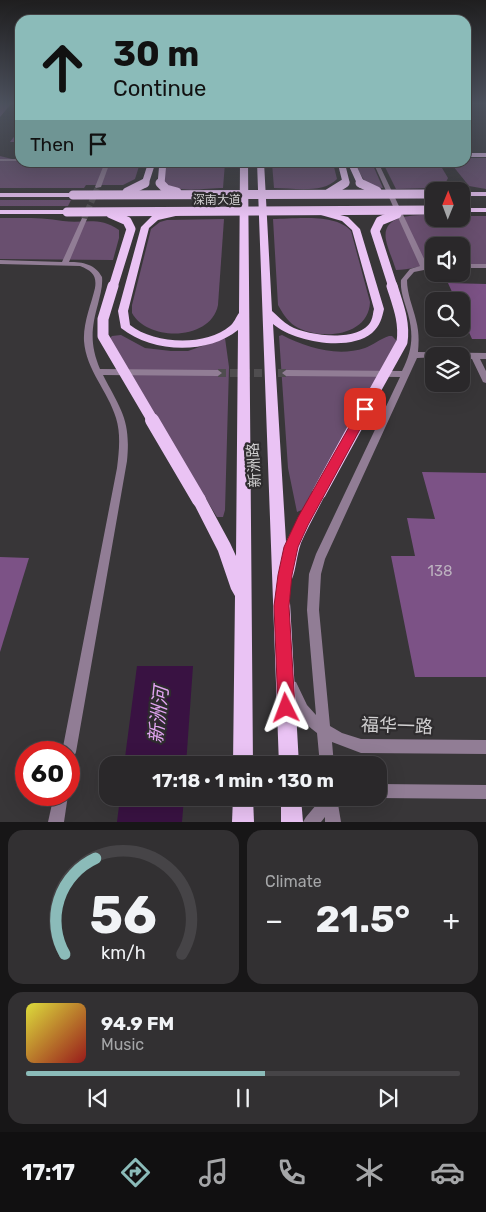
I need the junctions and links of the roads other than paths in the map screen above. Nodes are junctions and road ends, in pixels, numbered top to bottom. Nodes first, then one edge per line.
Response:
1 (471, 155) edge
2 (486, 155) edge
3 (0, 160) edge
4 (15, 160) edge
5 (106, 167) edge
6 (150, 167) edge
7 (162, 167) edge
8 (244, 167) edge
9 (260, 167) edge
10 (342, 167) edge
11 (353, 167) edge
12 (377, 167) edge
13 (98, 187) tunnel mouth
14 (324, 194) junction
15 (394, 194) junction
16 (425, 194) edge
17 (470, 194) edge
18 (486, 194) edge
19 (0, 195) edge
20 (112, 195) junction
21 (189, 195) junction
22 (425, 210) edge
23 (470, 210) edge
24 (486, 210) edge
25 (407, 211) junction
26 (0, 212) edge
27 (186, 212) junction
28 (317, 212) junction
29 (89, 215) junction
30 (0, 262) edge
31 (65, 263) junction
32 (470, 266) edge
33 (486, 266) edge
34 (424, 267) joint
35 (244, 311) junction
36 (267, 311) junction
37 (413, 355) junction
38 (475, 356) junction
39 (486, 356) edge
40 (98, 372) junction
41 (218, 373) tunnel mouth
42 (286, 373) tunnel mouth
43 (404, 374) junction
44 (486, 380) edge
45 (281, 606) junction
46 (244, 607) junction
47 (284, 671) junction
48 (324, 731) junction
49 (71, 741) edge
50 (486, 747) edge
51 (243, 756) edge
52 (289, 756) edge
53 (326, 756) edge
54 (387, 791) edge
55 (486, 792) edge
56 (59, 806) edge
57 (243, 806) edge
58 (291, 806) edge
59 (325, 806) edge
60 (332, 806) edge
61 (56, 822) edge
62 (243, 822) edge
63 (292, 822) edge
64 (311, 822) edge
65 (333, 822) edge

1 - 2 main road
3 - 4 street
5 - 13 street
6 - 20 main road, bridge
7 - 21 main road, bridge
8 - 35 main road, 新洲路
9 - 36 main road, 新洲路
10 - 14 main road, bridge
11 - 15 main road, bridge
12 - 34 street
14 - 15 main road, 深南大道, bridge
14 - 21 main road, 深南大道, bridge
15 - 16 main road, 深南大道, bridge
17 - 18 main road
19 - 20 main road, 深南大道, bridge
20 - 21 main road, 深南大道, bridge
22 - 25 main road, 深南大道, bridge
23 - 24 main road
25 - 28 main road, 深南大道, bridge
25 - 45 main road, bridge
26 - 29 main road, 深南大道, bridge
27 - 28 main road, 深南大道, bridge
27 - 29 main road, 深南大道, bridge
27 - 35 main road, bridge
28 - 36 main road
29 - 31 street
29 - 46 main road, bridge
30 - 31 street
31 - 40 street
32 - 33 street
34 - 37 street
35 - 46 main road, 新洲路
36 - 45 main road, 新洲路
37 - 38 street
37 - 43 street
38 - 39 street
38 - 44 street
40 - 41 street
40 - 49 street
42 - 43 street
43 - 48 street
45 - 47 main road, 新洲路
46 - 51 main road, 新洲路
47 - 48 street, 福华一路
47 - 52 main road, 新洲路
48 - 50 street, 福华一路
48 - 53 street
54 - 55 street
56 - 61 street
57 - 62 main road
58 - 63 main road
59 - 64 street
60 - 65 street

